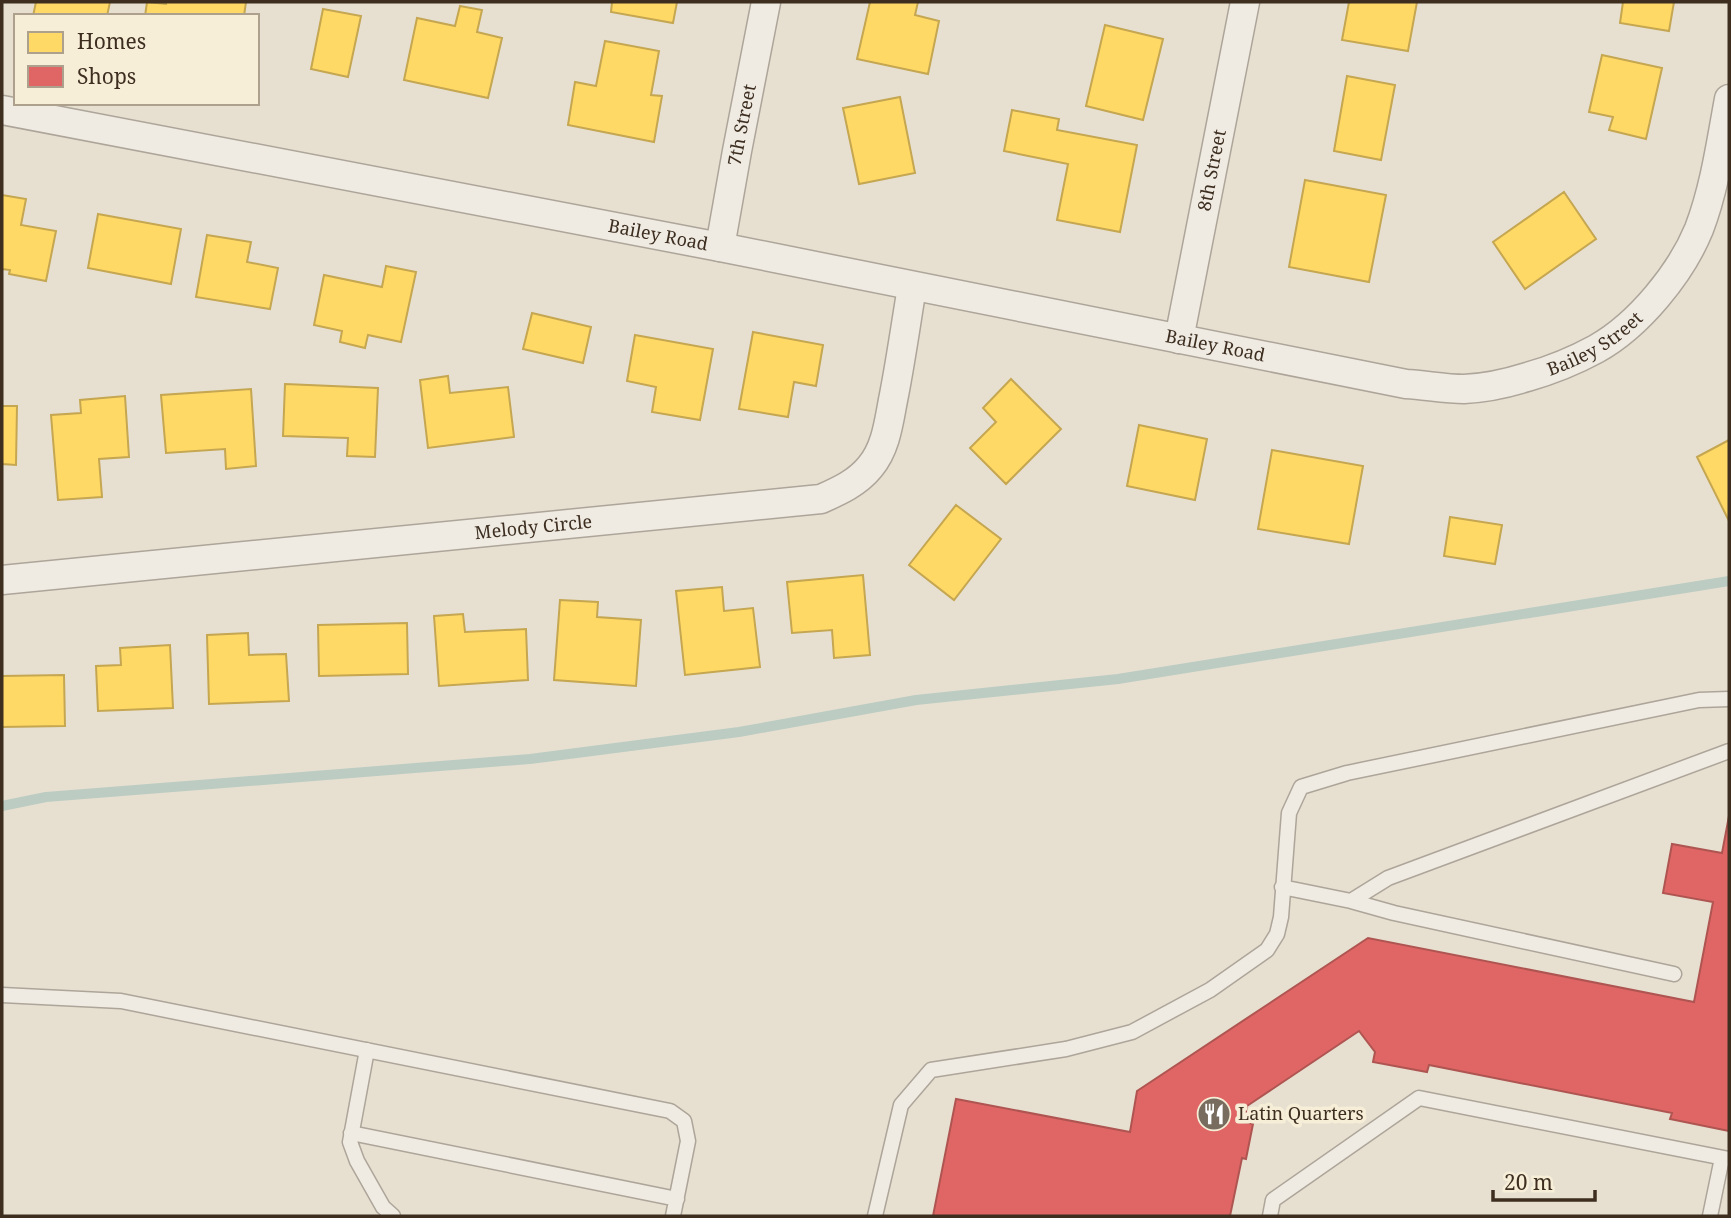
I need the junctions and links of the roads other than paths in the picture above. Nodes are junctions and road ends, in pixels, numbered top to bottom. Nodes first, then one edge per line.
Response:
1 (766, 2) edge
2 (1245, 2) edge
3 (1729, 99) edge
4 (2, 110) edge
5 (720, 247) junction
6 (912, 287) junction
7 (1179, 339) junction
8 (1314, 366) joint
9 (2, 580) edge
10 (1729, 699) edge
11 (1729, 751) edge
12 (1282, 887) junction
13 (1351, 901) junction
14 (1674, 974) dead end
15 (2, 995) edge
16 (367, 1050) junction
17 (351, 1133) junction
18 (1726, 1158) edge
19 (677, 1199) junction
20 (393, 1216) edge
21 (673, 1216) edge
22 (875, 1216) edge
23 (1270, 1216) edge
24 (1710, 1216) edge

1 - 5 street, 7th Street
2 - 7 street, 8th Street
3 - 8 street, Bailey Street
4 - 5 street, Bailey Road
5 - 6 street, Bailey Road
6 - 7 street, Bailey Road
6 - 9 street, Melody Circle
7 - 8 street, Bailey Road
10 - 12 lane
11 - 13 lane
12 - 13 lane
12 - 22 lane
13 - 14 lane
15 - 16 lane
16 - 17 lane
16 - 19 lane
17 - 19 lane
17 - 20 lane
18 - 23 lane
18 - 24 lane
19 - 21 lane

